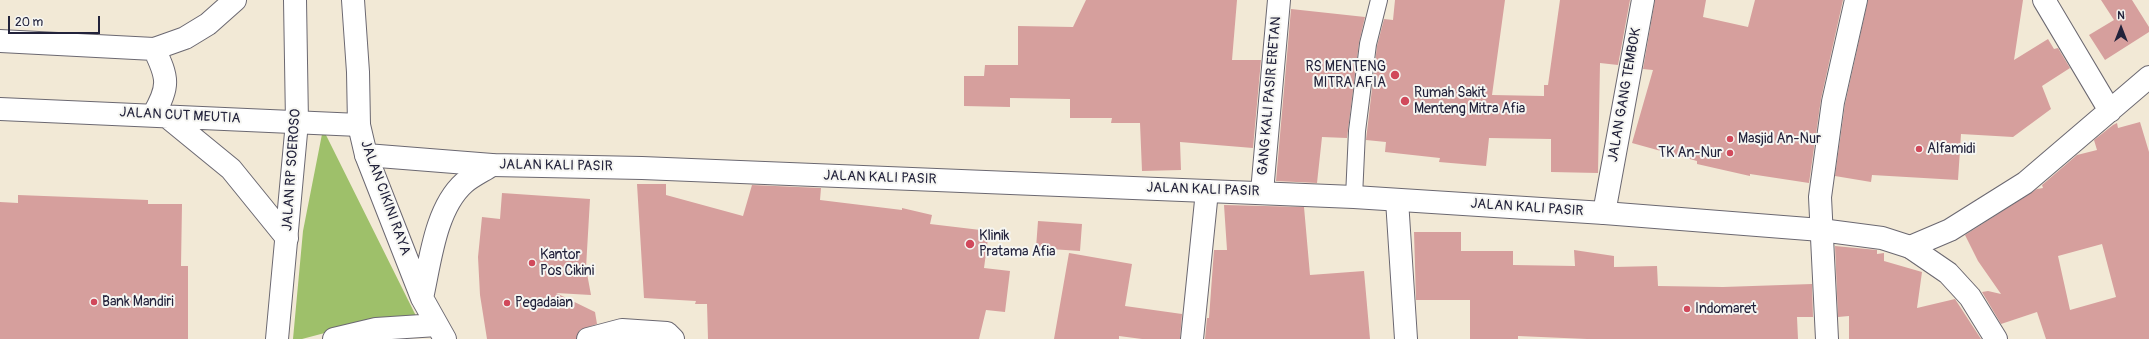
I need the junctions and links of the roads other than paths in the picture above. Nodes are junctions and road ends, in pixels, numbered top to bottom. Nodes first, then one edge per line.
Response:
1 (235, 0) edge
2 (295, 0) edge
3 (353, 0) edge
4 (1279, 0) edge
5 (1378, 0) edge
6 (1643, 0) edge
7 (1856, 0) edge
8 (2044, 0) edge
9 (0, 41) edge
10 (154, 49) junction
11 (2149, 77) edge
12 (0, 109) edge
13 (2110, 110) junction
14 (159, 115) junction
15 (297, 122) junction
16 (359, 125) junction
17 (366, 155) junction
18 (492, 165) junction
19 (1207, 191) junction
20 (1262, 192) junction
21 (1354, 197) junction
22 (1398, 200) junction
23 (1604, 213) junction
24 (1821, 230) junction
25 (287, 238) junction
26 (1910, 247) junction
27 (422, 298) junction
28 (441, 332) edge
29 (277, 339) edge
30 (334, 339) edge
31 (588, 339) edge
32 (673, 339) edge
33 (1192, 339) edge
34 (1406, 339) edge
35 (1827, 339) edge
36 (1996, 339) edge

1 - 10 street
2 - 15 street, JALAN RP SOEROSO
3 - 16 street, JALAN CIKINI RAYA
4 - 20 street, GANG KALI PASIR ERETAN
5 - 21 lane
6 - 23 street, JALAN GANG TEMBOK
7 - 24 street
8 - 13 street
9 - 10 street
10 - 14 street
11 - 13 street
12 - 14 street, JALAN CUT MEUTIA
13 - 26 street
14 - 15 street, JALAN CUT MEUTIA
14 - 25 street
15 - 16 street, JALAN CUT MEUTIA
15 - 25 street, JALAN RP SOEROSO
16 - 17 street, JALAN CIKINI RAYA
17 - 18 street, JALAN KALI PASIR
17 - 27 street, JALAN CIKINI RAYA
18 - 19 street, JALAN KALI PASIR
18 - 27 street
19 - 20 street, JALAN KALI PASIR
19 - 33 street
20 - 21 street, JALAN KALI PASIR
21 - 22 street, JALAN KALI PASIR
22 - 23 street, JALAN KALI PASIR
22 - 34 street
23 - 24 street, JALAN KALI PASIR
24 - 26 street, JALAN KALI PASIR
24 - 35 street
25 - 29 street, JALAN RP SOEROSO
26 - 36 street, JALAN KALI PASIR
27 - 28 street, JALAN CIKINI RAYA
28 - 30 street
31 - 32 street

